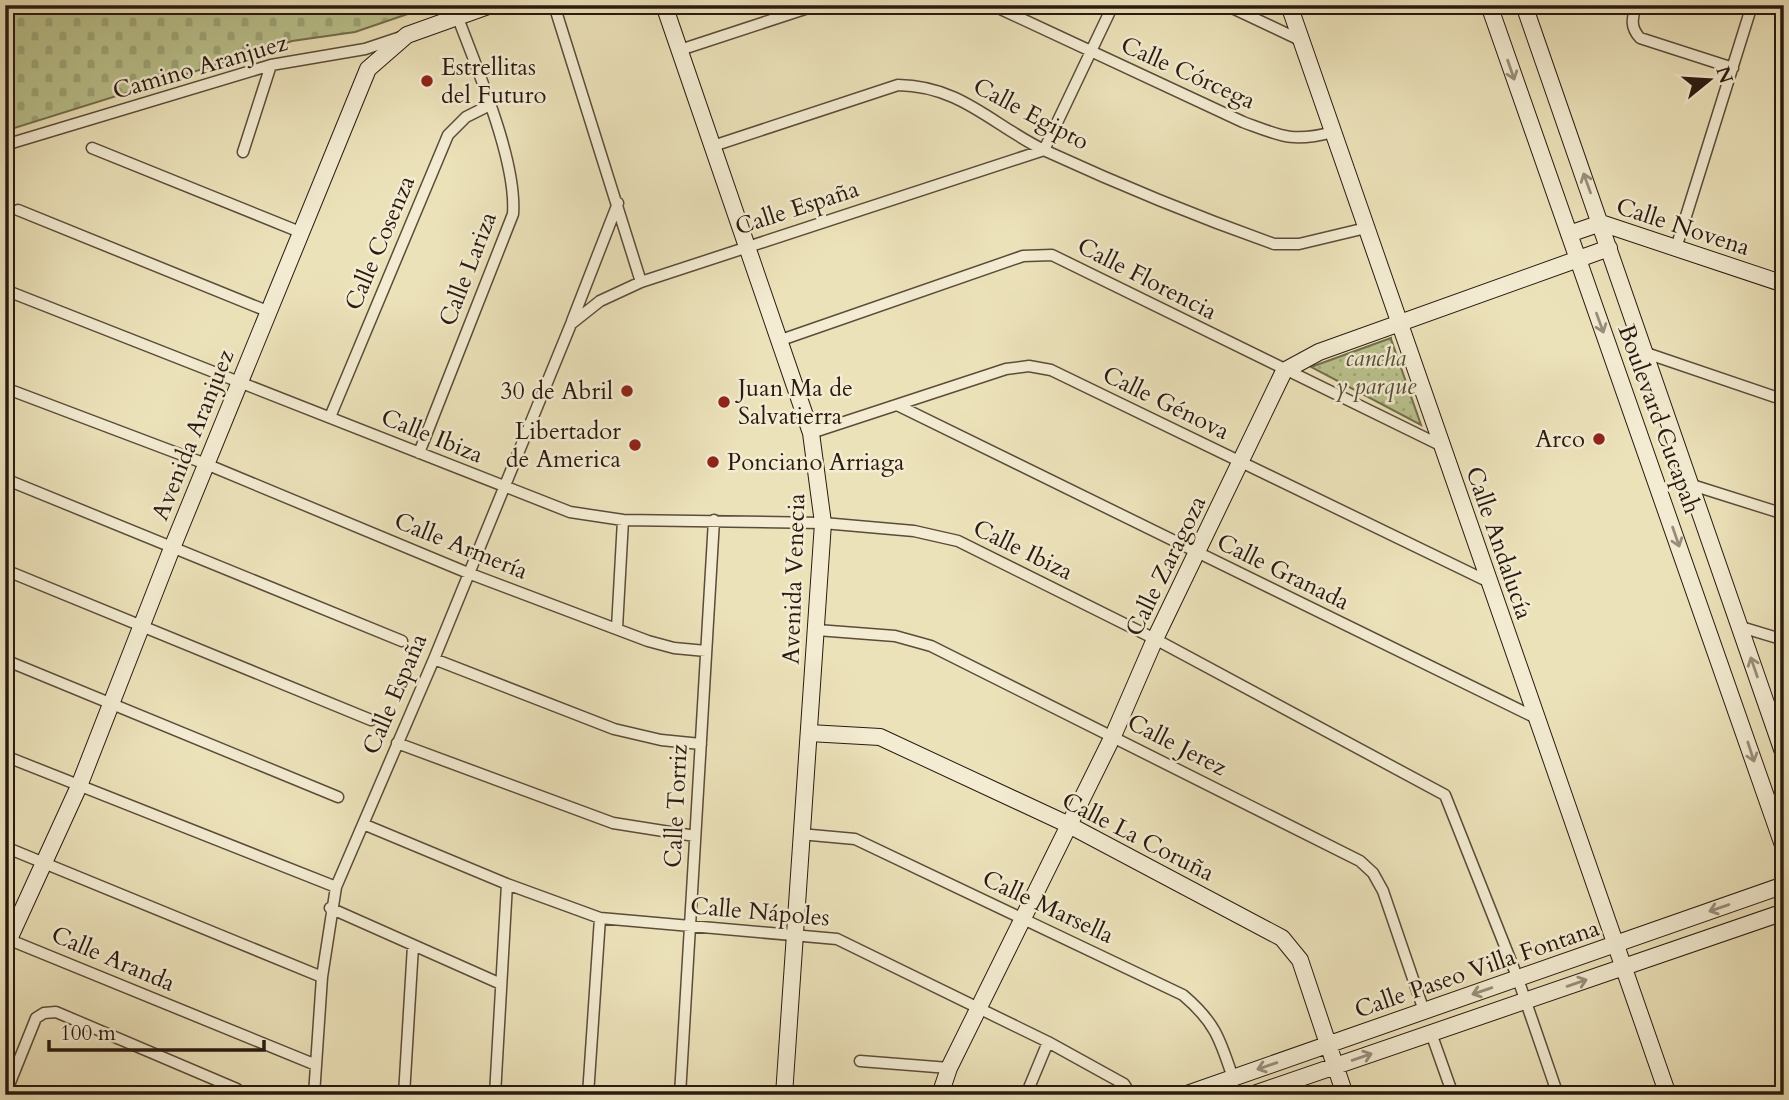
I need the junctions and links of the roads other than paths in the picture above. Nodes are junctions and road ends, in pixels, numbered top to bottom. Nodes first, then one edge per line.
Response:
1 (491, 5) edge
2 (554, 5) edge
3 (664, 5) edge
4 (817, 5) edge
5 (992, 5) edge
6 (1113, 5) edge
7 (1226, 5) edge
8 (1289, 5) edge
9 (1489, 5) edge
10 (1524, 5) edge
11 (1636, 5) edge
12 (1752, 5) edge
13 (458, 18) junction
14 (407, 35) junction
15 (1300, 40) junction
16 (680, 50) junction
17 (1089, 51) junction
18 (271, 65) junction
19 (1733, 68) junction
20 (490, 105) junction
21 (1332, 132) junction
22 (5, 145) edge
23 (713, 146) junction
24 (92, 148) dead end
25 (1044, 150) junction
26 (243, 152) dead end
27 (618, 203) junction
28 (18, 210) dead end
29 (1601, 223) junction
30 (1366, 228) junction
31 (300, 232) junction
32 (1569, 234) junction
33 (747, 246) junction
34 (1609, 248) junction
35 (1676, 248) junction
36 (1577, 258) junction
37 (642, 282) junction
38 (1783, 282) edge
39 (5, 290) edge
40 (268, 312) junction
41 (1399, 322) junction
42 (571, 324) junction
43 (781, 340) junction
44 (1646, 354) junction
45 (1284, 371) junction
46 (239, 383) junction
47 (5, 388) edge
48 (1784, 400) edge
49 (899, 407) junction
50 (330, 417) junction
51 (811, 433) junction
52 (1442, 446) junction
53 (419, 453) junction
54 (1240, 462) junction
55 (206, 464) junction
56 (5, 479) edge
57 (1692, 485) junction
58 (503, 487) junction
59 (1784, 514) edge
60 (622, 520) junction
61 (715, 520) junction
62 (823, 523) junction
63 (172, 548) junction
64 (1196, 554) junction
65 (5, 570) edge
66 (468, 573) junction
67 (1489, 582) junction
68 (142, 626) junction
69 (1741, 627) junction
70 (617, 628) junction
71 (817, 630) junction
72 (1155, 639) junction
73 (1784, 640) edge
74 (402, 641) dead end
75 (706, 651) junction
76 (434, 659) junction
77 (5, 660) edge
78 (112, 702) junction
79 (1536, 718) junction
80 (371, 720) dead end
81 (809, 733) junction
82 (1112, 736) junction
83 (397, 743) junction
84 (701, 744) junction
85 (1784, 754) edge
86 (5, 756) edge
87 (79, 786) junction
88 (338, 797) dead end
89 (363, 824) junction
90 (1067, 824) junction
91 (800, 834) junction
92 (695, 836) junction
93 (5, 847) edge
94 (1784, 848) edge
95 (46, 863) junction
96 (507, 884) junction
97 (1784, 885) edge
98 (336, 887) junction
99 (330, 908) junction
100 (1784, 912) edge
101 (600, 918) junction
102 (1021, 918) junction
103 (690, 927) junction
104 (794, 934) junction
105 (7, 942) edge
106 (1615, 945) junction
107 (414, 946) junction
108 (1623, 967) junction
109 (322, 976) junction
110 (1518, 979) junction
111 (501, 984) junction
112 (1525, 1000) junction
113 (978, 1007) junction
114 (1424, 1012) junction
115 (1431, 1033) junction
116 (1048, 1042) junction
117 (1328, 1045) junction
118 (860, 1061) dead end
119 (316, 1065) junction
120 (1335, 1066) junction
121 (948, 1068) junction
122 (1234, 1078) junction
123 (6, 1092) edge
124 (23, 1095) edge
125 (241, 1095) edge
126 (314, 1095) edge
127 (404, 1095) edge
128 (495, 1095) edge
129 (587, 1095) edge
130 (680, 1095) edge
131 (784, 1095) edge
132 (940, 1095) edge
133 (1026, 1095) edge
134 (1131, 1095) edge
135 (1184, 1095) edge
136 (1251, 1095) edge
137 (1345, 1095) edge
138 (1453, 1095) edge
139 (1558, 1095) edge
140 (1668, 1095) edge

1 - 13 street, Avenida Aranjuez
2 - 27 street
3 - 16 street, Avenida Venecia
4 - 16 street
5 - 17 street, Calle Córcega
6 - 17 street
7 - 15 street
8 - 15 street, Calle Andalucía
9 -> 32 street, Boulevard Cucapah
29 -> 10 street, Boulevard Cucapah
11 - 19 street
12 - 19 street
13 - 14 street, Avenida Aranjuez
13 - 20 street, Calle Lariza
14 - 18 street, Camino Aranjuez
14 - 31 street, Avenida Aranjuez
15 - 21 street, Calle Andalucía
16 - 23 street, Avenida Venecia
17 - 21 street, Calle Córcega
17 - 25 street
18 - 22 street, Camino Aranjuez
18 - 26 street
19 - 35 street
20 - 50 street, Calle Cosenza
20 - 53 street, Calle Lariza
21 - 30 street, Calle Andalucía
23 - 25 street, Calle Egipto
23 - 33 street, Avenida Venecia
24 - 31 street
25 - 30 street, Calle Egipto
25 - 33 street, Calle España
27 - 37 street
27 - 42 street, Calle España
28 - 40 street
29 - 32 street, Calle Novena
29 - 34 street, Boulevard Cucapah
29 - 35 street, Calle Novena
30 - 41 street, Calle Andalucía
31 - 40 street, Avenida Aranjuez
32 - 36 street, Boulevard Cucapah
33 - 37 street, Calle España
33 - 43 street, Avenida Venecia
34 - 36 street
34 - 44 street, Boulevard Cucapah
35 - 38 street, Calle Novena
36 - 41 street
36 -> 94 street, Boulevard Cucapah
37 - 42 street, Calle España
39 - 46 street, Calle Ibiza
40 - 46 street, Avenida Aranjuez
41 - 45 street
41 - 52 street, Calle Andalucía
42 - 58 street, Calle España
43 - 45 street, Calle Florencia
43 - 51 street, Avenida Venecia
44 - 48 street
44 - 57 street, Boulevard Cucapah
45 - 52 street, Calle Florencia
45 - 54 street, Calle Zaragoza
46 - 50 street, Calle Ibiza
46 - 55 street, Avenida Aranjuez
47 - 55 street, Calle Armería
49 - 51 street, Calle Génova
49 - 54 street, Calle Génova
49 - 64 street, Calle Granada
50 - 53 street, Calle Ibiza
51 - 62 street, Avenida Venecia
52 - 67 street, Calle Andalucía
53 - 58 street, Calle Ibiza
54 - 64 street, Calle Zaragoza
54 - 67 street, Calle Génova
55 - 63 street, Avenida Aranjuez
55 - 66 street, Calle Armería
56 - 63 street
57 - 59 street
57 - 69 street, Boulevard Cucapah
58 - 60 street, Calle Ibiza
58 - 66 street, Calle España
60 - 61 street, Calle Ibiza
60 - 70 street
61 - 62 street, Calle Ibiza
61 - 75 street, Calle Torriz
62 - 71 street, Avenida Venecia
62 - 72 street, Calle Ibiza
63 - 68 street, Avenida Aranjuez
63 - 74 street
64 - 72 street, Calle Zaragoza
64 - 79 street, Calle Granada
65 - 68 street
66 - 70 street, Calle Armería
66 - 76 street, Calle España
67 - 79 street, Calle Andalucía
68 - 78 street, Avenida Aranjuez
68 - 80 street
69 - 73 street
85 -> 69 street, Boulevard Cucapah
70 - 75 street, Calle Armería
71 - 81 street, Avenida Venecia
71 - 82 street, Calle Jerez
72 - 82 street, Calle Zaragoza
72 - 110 street, Calle Ibiza
75 - 84 street, Calle Torriz
76 - 83 street, Calle España
76 - 84 street
77 - 78 street
78 - 87 street, Avenida Aranjuez
78 - 88 street
79 - 106 street, Calle Andalucía
81 - 90 street, Calle La Coruña
81 - 91 street, Avenida Venecia
82 - 90 street, Calle Zaragoza
82 - 114 street, Calle Jerez
83 - 89 street, Calle España
83 - 92 street
84 - 92 street, Calle Torriz
86 - 87 street
87 - 95 street, Avenida Aranjuez
87 - 98 street
89 - 96 street, Calle Nápoles
89 - 98 street, Calle España
90 - 102 street, Calle Zaragoza
90 - 117 street, Calle La Coruña
91 - 102 street, Calle Marsella
91 - 104 street, Avenida Venecia
92 - 103 street, Calle Torriz
93 - 95 street
95 - 105 street, Avenida Aranjuez
95 - 109 street
96 - 101 street, Calle Nápoles
96 - 111 street
97 -> 106 street, Calle Paseo Villa Fontana
98 - 99 street, Calle España
99 - 107 street
99 - 109 street, Calle España
100 - 108 street, Calle Paseo Villa Fontana
101 - 103 street, Calle Nápoles
101 - 129 street
102 - 113 street, Calle Zaragoza
102 - 122 street, Calle Marsella
103 - 104 street, Calle Nápoles
103 - 130 street, Calle Torriz
104 - 113 street, Calle Nápoles
104 - 131 street, Avenida Venecia
105 - 119 street, Calle Aranda
106 - 108 street, Calle Andalucía
106 - 110 street, Calle Paseo Villa Fontana
107 - 111 street
107 - 127 street
112 -> 108 street, Calle Paseo Villa Fontana
108 - 140 street, Calle Andalucía
109 - 119 street, Calle España
110 - 112 street, Calle Ibiza
110 -> 114 street, Calle Paseo Villa Fontana
111 - 128 street
112 - 115 street, Calle Paseo Villa Fontana
112 - 139 street, Calle Ibiza
113 - 116 street, Calle Nápoles
113 - 121 street, Calle Zaragoza
114 - 117 street, Calle Paseo Villa Fontana
120 -> 115 street, Calle Paseo Villa Fontana
115 - 138 street
116 - 133 street
116 - 134 street, Calle Nápoles
117 - 120 street, Calle La Coruña
117 -> 122 street, Calle Paseo Villa Fontana
118 - 121 street
119 - 126 street, Calle España
120 - 136 street, Calle Paseo Villa Fontana
120 - 137 street, Calle La Coruña
121 - 132 street, Calle Zaragoza
122 - 135 street, Calle Paseo Villa Fontana
123 - 124 street
123 - 125 street

